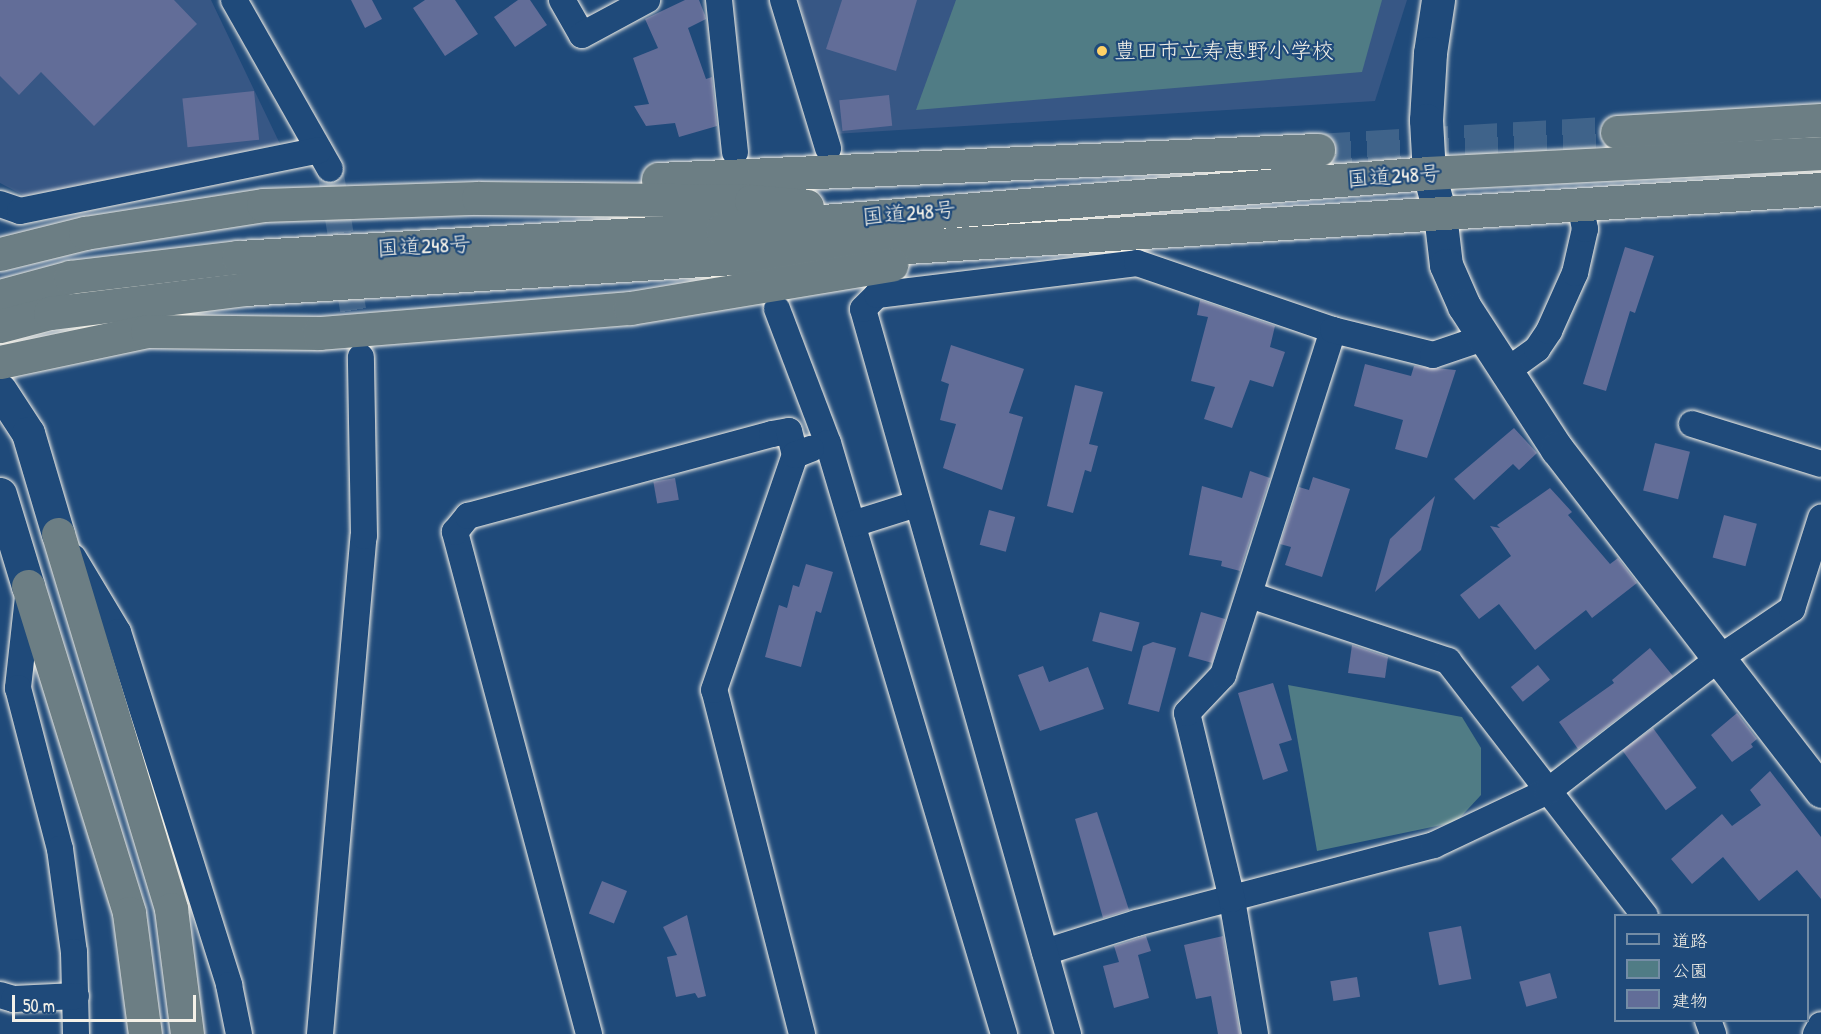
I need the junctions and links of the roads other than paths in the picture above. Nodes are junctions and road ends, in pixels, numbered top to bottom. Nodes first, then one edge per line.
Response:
1 (234, 0) edge
2 (562, 0) edge
3 (647, 0) edge
4 (719, 0) edge
5 (783, 0) edge
6 (1438, 0) edge
7 (1821, 120) edge
8 (1617, 132) tunnel mouth
9 (1318, 150) tunnel mouth
10 (735, 152) dead end
11 (1821, 153) edge
12 (825, 160) junction
13 (1429, 173) junction
14 (1821, 189) edge
15 (1580, 203) junction
16 (0, 204) edge
17 (1440, 214) junction
18 (790, 226) junction
19 (1139, 247) junction
20 (0, 254) edge
21 (0, 296) edge
22 (777, 309) dead end
23 (0, 326) edge
24 (1333, 330) junction
25 (1486, 337) junction
26 (361, 357) tunnel mouth
27 (0, 362) edge
28 (1504, 373) junction
29 (0, 390) edge
30 (1692, 424) dead end
31 (828, 443) junction
32 (795, 455) junction
33 (1821, 464) edge
34 (0, 494) edge
35 (916, 504) junction
36 (1821, 518) edge
37 (853, 524) junction
38 (58, 534) junction
39 (28, 586) junction
40 (1250, 595) junction
41 (1721, 657) junction
42 (1548, 791) junction
43 (1821, 791) edge
44 (1232, 899) junction
45 (1645, 914) edge
46 (1045, 952) junction
47 (0, 995) edge
48 (76, 996) junction
49 (1821, 1025) edge
50 (76, 1034) edge
51 (145, 1034) edge
52 (187, 1034) edge
53 (239, 1034) edge
54 (320, 1034) edge
55 (589, 1034) edge
56 (802, 1034) edge
57 (1004, 1034) edge
58 (1068, 1034) edge
59 (1255, 1034) edge
60 (1816, 1034) edge

1 - 16 street
2 - 3 street
4 - 10 street
5 - 12 street
6 - 13 street
7 - 8 highway
9 - 12 highway
11 - 13 highway, 国道248号
12 - 18 highway
13 - 17 street
13 - 18 highway, 国道248号
14 - 15 highway, 国道248号
15 - 17 highway, 国道248号
15 - 28 street
17 - 19 highway, 国道248号
17 - 25 street
18 - 19 highway, 国道248号
18 - 20 highway
18 - 21 highway, 国道248号
18 - 23 highway, 国道248号
18 - 27 highway
19 - 24 street
19 - 35 street
22 - 31 street
24 - 25 street
24 - 40 street
25 - 28 street
26 - 54 street
28 - 41 street
29 - 38 street
30 - 33 street
31 - 32 street
31 - 37 street
32 - 55 street
32 - 56 street
34 - 39 street
35 - 37 street
35 - 46 street
36 - 41 street
37 - 57 street
38 - 52 highway
38 - 53 street
39 - 48 street
39 - 51 highway
40 - 42 street
40 - 44 street
41 - 42 street
41 - 43 street
42 - 44 street
42 - 45 street
44 - 46 street
44 - 59 street
46 - 58 street
47 - 48 street
48 - 50 street
49 - 60 street

